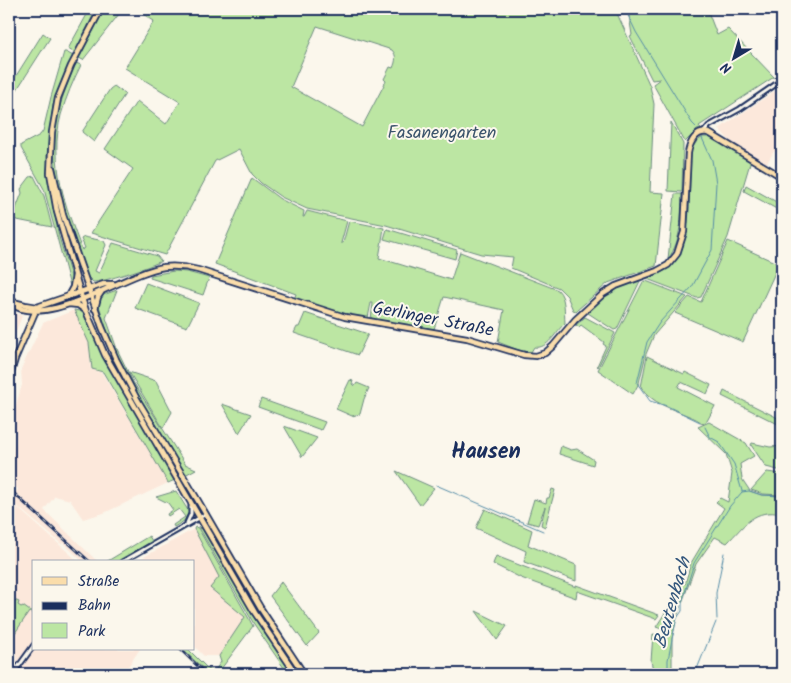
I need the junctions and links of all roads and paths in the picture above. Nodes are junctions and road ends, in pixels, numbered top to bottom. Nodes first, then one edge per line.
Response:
1 (101, 9) edge
2 (782, 80) edge
3 (704, 132) junction
4 (51, 164) junction
5 (782, 177) edge
6 (75, 275) junction
7 (114, 284) junction
8 (89, 289) junction
9 (103, 290) junction
10 (80, 292) junction
11 (91, 295) junction
12 (67, 297) junction
13 (82, 299) junction
14 (9, 302) edge
15 (68, 303) junction
16 (36, 309) junction
17 (95, 309) junction
18 (86, 311) junction
19 (9, 379) edge
20 (188, 496) junction
21 (206, 514) junction
22 (200, 517) junction
23 (186, 525) junction
24 (125, 560) edge
25 (32, 648) edge
26 (13, 674) edge
27 (296, 674) edge
28 (304, 674) edge

1 - 4 main road
2 - 3 street
3 - 5 main road
3 - 7 main road, Gerlinger Straße
4 - 6 main road
4 - 8 main road
6 - 10 main road
6 - 12 main road
7 - 8 main road, Gerlinger Straße
7 - 9 main road, Gerlinger Straße
8 - 10 main road, Gerlinger Straße
8 - 11 main road
9 - 11 main road, Gerlinger Straße
9 - 17 main road
10 - 12 main road, Gerlinger Straße
10 - 13 main road
11 - 13 main road, Gerlinger Straße
11 - 17 main road
12 - 16 main road, Gerlinger Straße
13 - 15 main road, Gerlinger Straße
13 - 18 main road
14 - 16 main road
15 - 16 main road, Gerlinger Straße
15 - 18 main road
16 - 19 main road
17 - 21 main road
18 - 20 main road
20 - 22 main road
20 - 23 street
21 - 22 street
21 - 28 main road
22 - 23 street
22 - 27 main road
23 - 24 street
25 - 26 street

